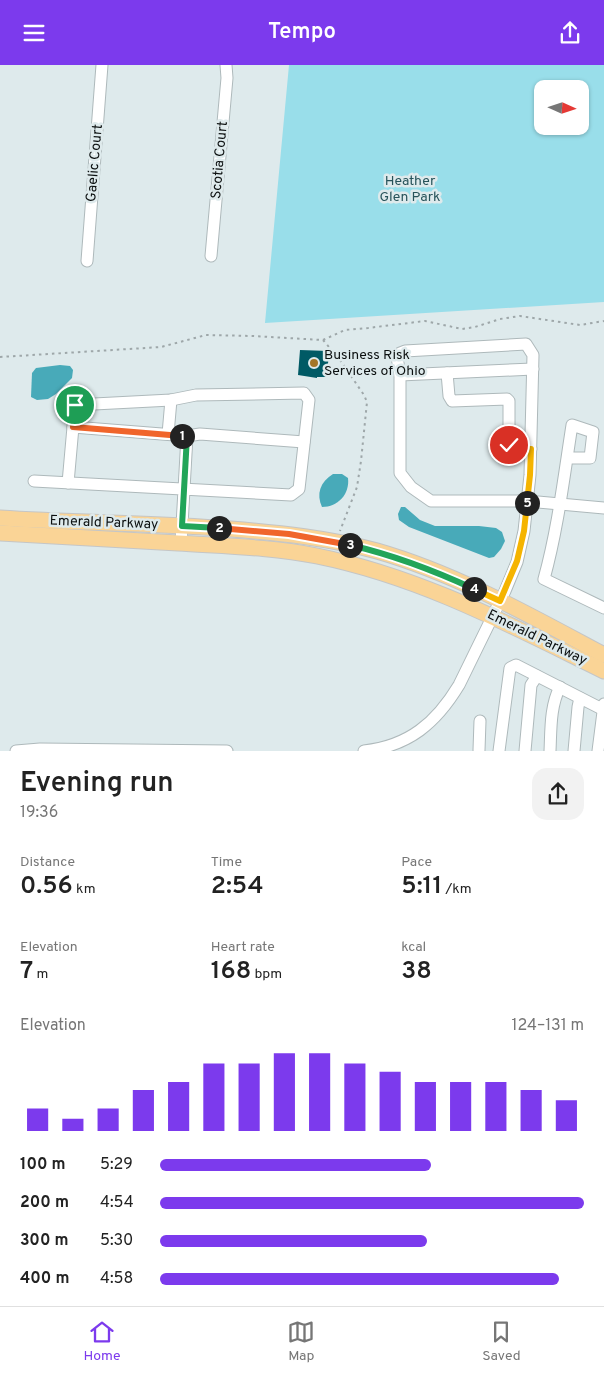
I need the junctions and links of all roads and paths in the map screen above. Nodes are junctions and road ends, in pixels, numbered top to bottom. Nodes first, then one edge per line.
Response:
1 (102, 65) edge
2 (226, 65) edge
3 (211, 255) dead end
4 (87, 261) dead end
5 (604, 321) edge
6 (323, 340) junction
7 (0, 357) edge
8 (533, 369) junction
9 (446, 373) junction
10 (400, 375) junction
11 (171, 400) junction
12 (73, 427) junction
13 (168, 435) junction
14 (187, 436) junction
15 (304, 442) junction
16 (531, 449) junction
17 (567, 458) dead end
18 (34, 481) dead end
19 (68, 483) junction
20 (184, 489) junction
21 (527, 501) junction
22 (559, 505) junction
23 (604, 508) edge
24 (0, 518) edge
25 (182, 526) junction
26 (340, 531) dead end
27 (0, 533) edge
28 (181, 543) junction
29 (500, 601) junction
30 (604, 608) edge
31 (493, 616) junction
32 (604, 655) edge
33 (604, 671) edge
34 (537, 676) junction
35 (560, 687) junction
36 (580, 698) junction
37 (603, 707) edge
38 (480, 721) dead end
39 (384, 749) edge
40 (16, 751) edge
41 (226, 751) edge
42 (364, 751) edge
43 (476, 751) edge
44 (499, 751) edge
45 (525, 751) edge
46 (550, 751) edge
47 (574, 751) edge
48 (598, 751) edge

1 - 4 street, Gaelic Court
2 - 3 street, Scotia Court
5 - 6 path
6 - 7 path
6 - 26 path
8 - 9 street
8 - 10 street
8 - 16 street
9 - 10 street
9 - 16 street
10 - 21 street
11 - 12 street
11 - 13 street
11 - 15 street
12 - 13 street
12 - 19 street
13 - 14 street
14 - 15 street
14 - 20 street
15 - 20 street
16 - 21 street
17 - 22 street
18 - 19 street
19 - 20 street
20 - 25 street
21 - 22 street
21 - 29 street
22 - 23 street
22 - 30 street
24 - 25 main road, Emerald Parkway
25 - 28 street
25 - 29 main road, Emerald Parkway
27 - 28 main road, Emerald Parkway
28 - 31 main road, Emerald Parkway
29 - 31 street
29 - 32 main road, Emerald Parkway
31 - 33 main road, Emerald Parkway
31 - 39 street
34 - 35 street
34 - 44 street
34 - 45 street
35 - 36 street
35 - 46 street
36 - 37 street
36 - 47 street
37 - 48 street
38 - 43 street
39 - 42 street
40 - 41 street

